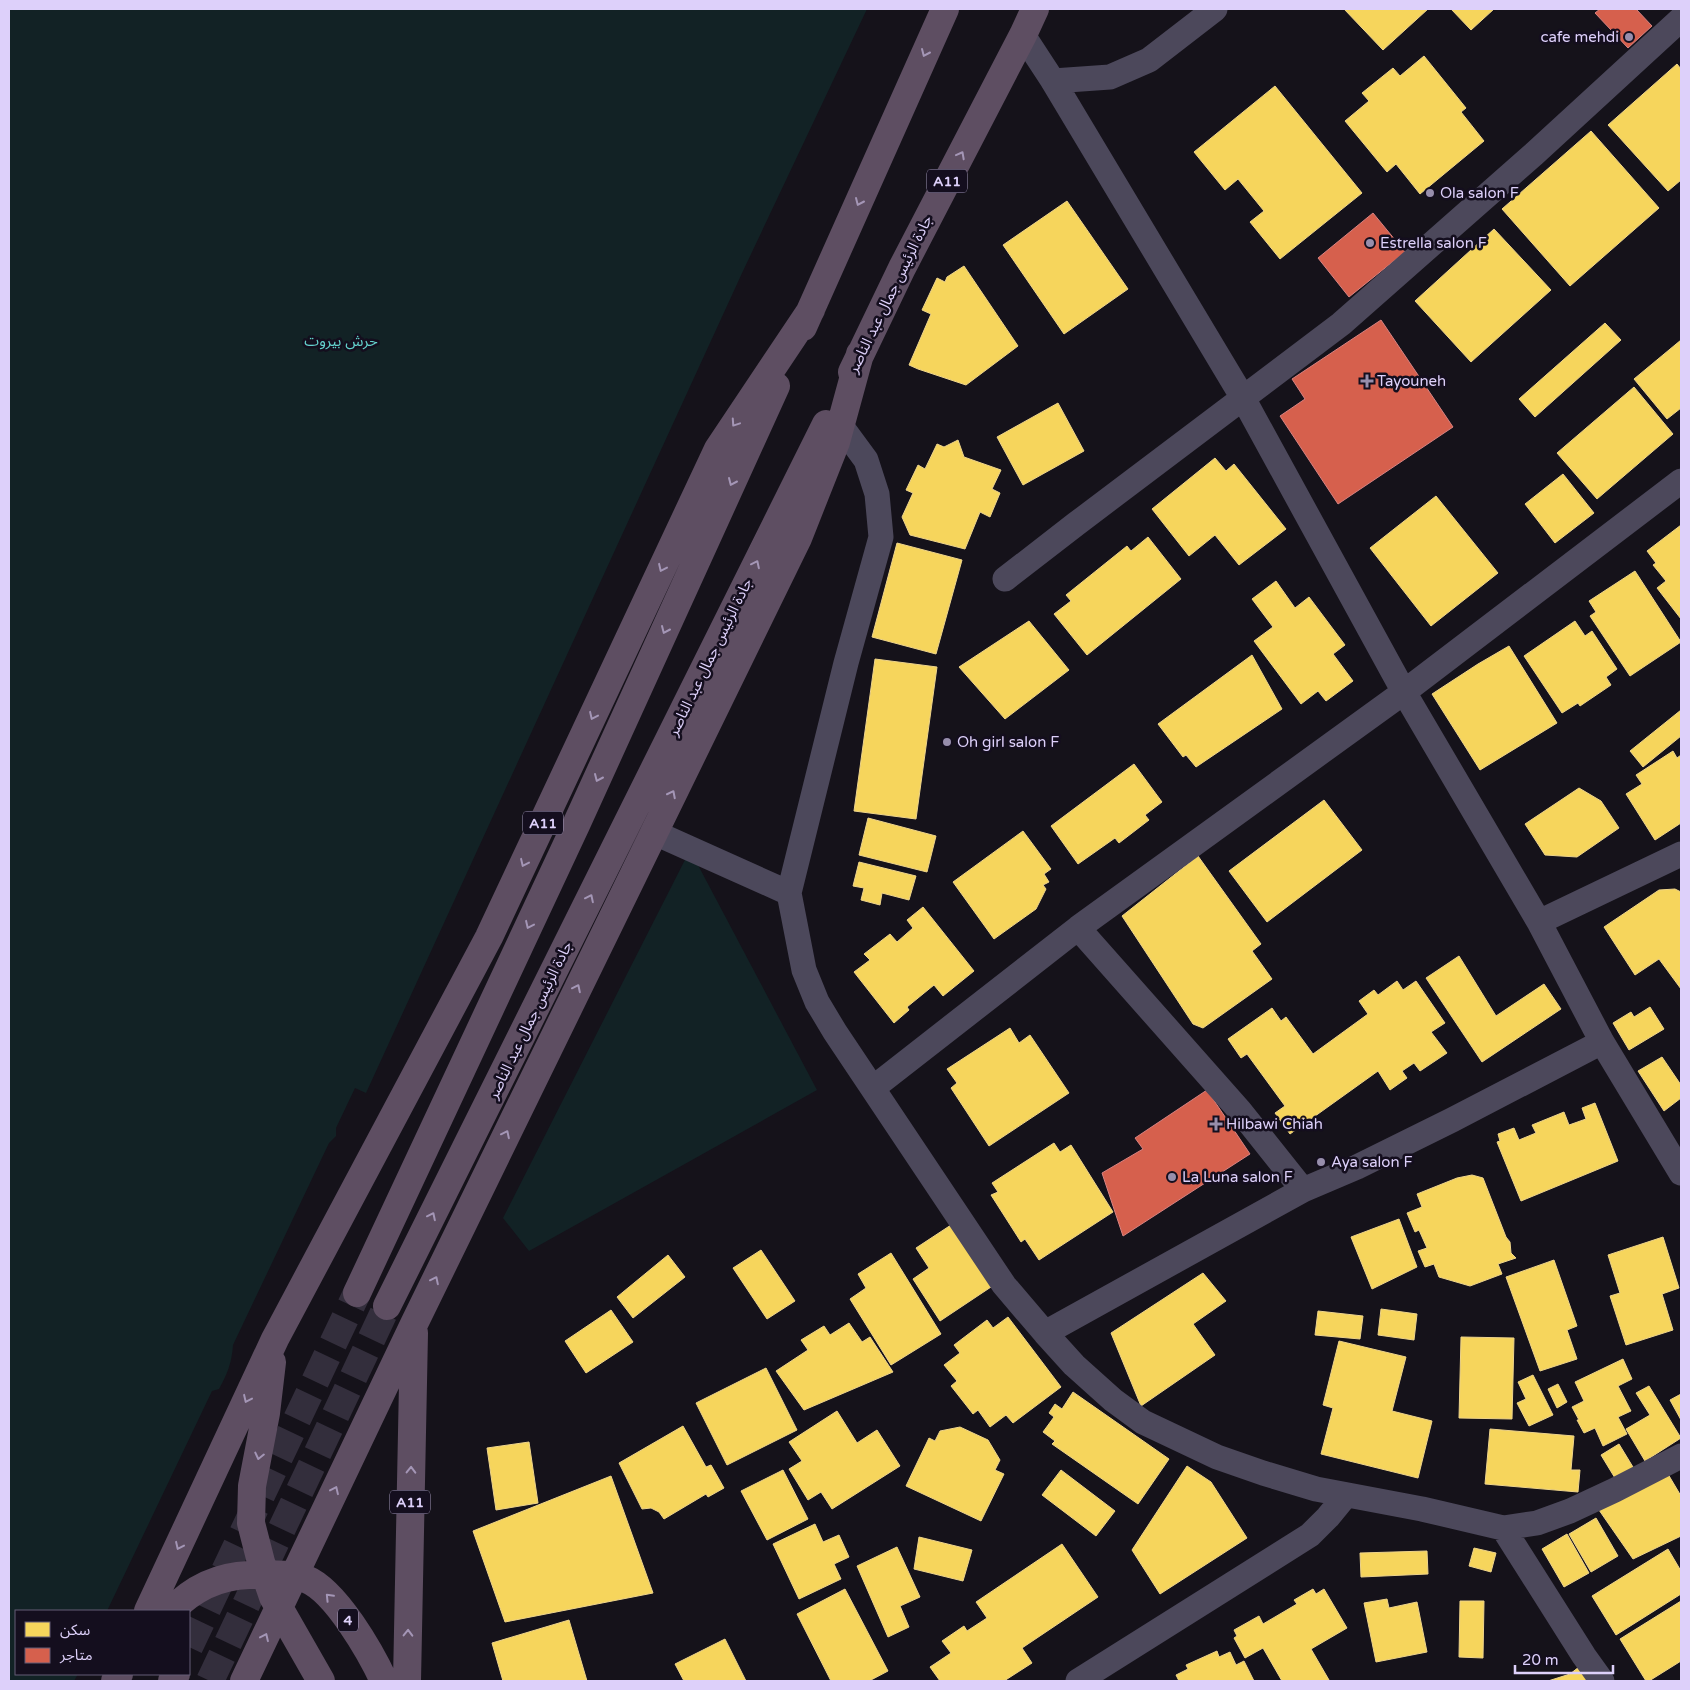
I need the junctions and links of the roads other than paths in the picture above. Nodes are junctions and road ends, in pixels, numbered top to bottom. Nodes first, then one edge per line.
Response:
1 (945, 9) edge
2 (1035, 9) edge
3 (1215, 9) edge
4 (1676, 18) edge
5 (1024, 35) junction
6 (1053, 81) junction
7 (811, 310) junction
8 (860, 354) junction
9 (1243, 398) junction
10 (840, 426) junction
11 (1681, 481) edge
12 (1005, 579) dead end
13 (1404, 692) junction
14 (653, 832) junction
15 (1681, 854) edge
16 (789, 893) junction
17 (1539, 922) junction
18 (1078, 928) junction
19 (1602, 1042) junction
20 (873, 1088) junction
21 (1681, 1173) edge
22 (1303, 1190) junction
23 (357, 1292) tunnel mouth
24 (387, 1306) tunnel mouth
25 (414, 1324) junction
26 (1045, 1333) junction
27 (275, 1338) junction
28 (1681, 1456) edge
29 (1346, 1495) junction
30 (1503, 1528) junction
31 (266, 1574) junction
32 (294, 1576) junction
33 (279, 1606) junction
34 (148, 1610) edge
35 (172, 1610) edge
36 (244, 1681) edge
37 (321, 1681) edge
38 (384, 1681) edge
39 (407, 1681) edge
40 (1078, 1681) edge
41 (1602, 1681) edge

1 -> 7 highway, A11
2 - 5 highway, جادة الرئيس جمال عبد الناصر / A11
3 - 6 street
4 - 9 street
5 - 6 street
8 -> 5 highway, جادة الرئيس جمال عبد الناصر / A11
6 - 9 street
7 -> 23 highway
7 -> 27 highway, A11
8 - 10 highway, A11
24 -> 8 highway, جادة الرئيس جمال عبد الناصر
9 - 12 street
9 - 13 street
14 -> 10 highway, A11
10 - 16 street
11 - 13 street
13 - 17 street
13 - 18 street
14 - 16 street
25 -> 14 highway, A11
15 - 17 street
16 - 20 street
17 - 19 street
18 - 20 street
18 - 22 street
19 - 21 street
19 - 22 street
20 - 26 street
22 - 26 street
32 -> 25 highway
39 -> 25 highway, A11
26 - 29 street
27 -> 31 highway, A11
27 -> 34 highway
28 - 30 street
29 - 30 street
29 - 40 street
30 - 41 street
31 - 32 highway, 4
31 - 33 highway, A11
31 - 35 highway, 4
32 - 33 highway
38 -> 32 highway, 4
36 -> 33 highway
33 - 37 highway, A11

